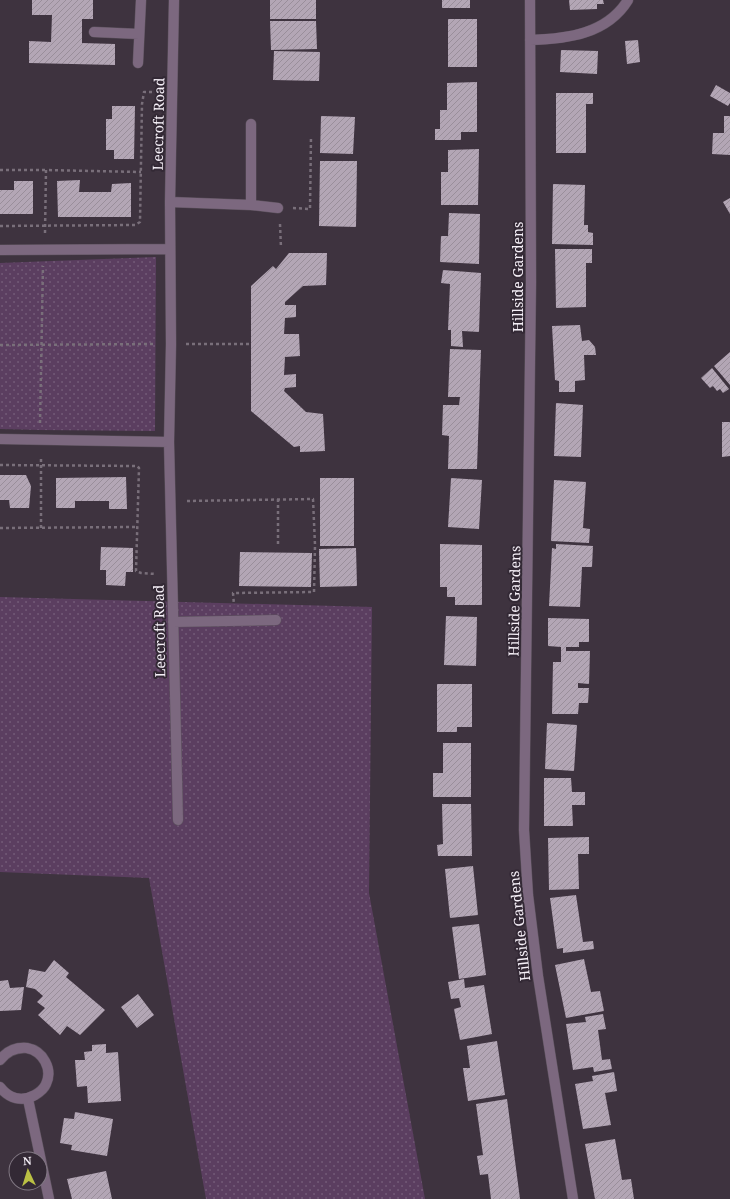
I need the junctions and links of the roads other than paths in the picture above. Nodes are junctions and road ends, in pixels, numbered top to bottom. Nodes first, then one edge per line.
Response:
1 (141, 0) edge
2 (174, 0) edge
3 (530, 0) edge
4 (628, 0) edge
5 (94, 32) dead end
6 (139, 34) junction
7 (530, 40) junction
8 (138, 62) dead end
9 (251, 124) dead end
10 (170, 202) junction
11 (251, 205) junction
12 (278, 208) road end
13 (170, 249) junction
14 (0, 250) edge
15 (0, 439) edge
16 (169, 442) junction
17 (276, 620) dead end
18 (173, 622) junction
19 (178, 820) dead end
20 (0, 1060) edge
21 (0, 1087) edge
22 (28, 1099) junction
23 (49, 1199) edge
24 (573, 1199) edge

1 - 6 street
2 - 10 street, Leecroft Road
3 - 7 street, Hillside Gardens
4 - 7 street
5 - 6 street
6 - 8 street
7 - 24 street, Hillside Gardens
9 - 11 street
10 - 11 street
10 - 13 street, Leecroft Road
11 - 12 street
13 - 14 street
13 - 16 street, Leecroft Road
15 - 16 street
16 - 18 street, Leecroft Road
17 - 18 street
18 - 19 street, Leecroft Road
20 - 22 street
21 - 22 street
22 - 23 street

